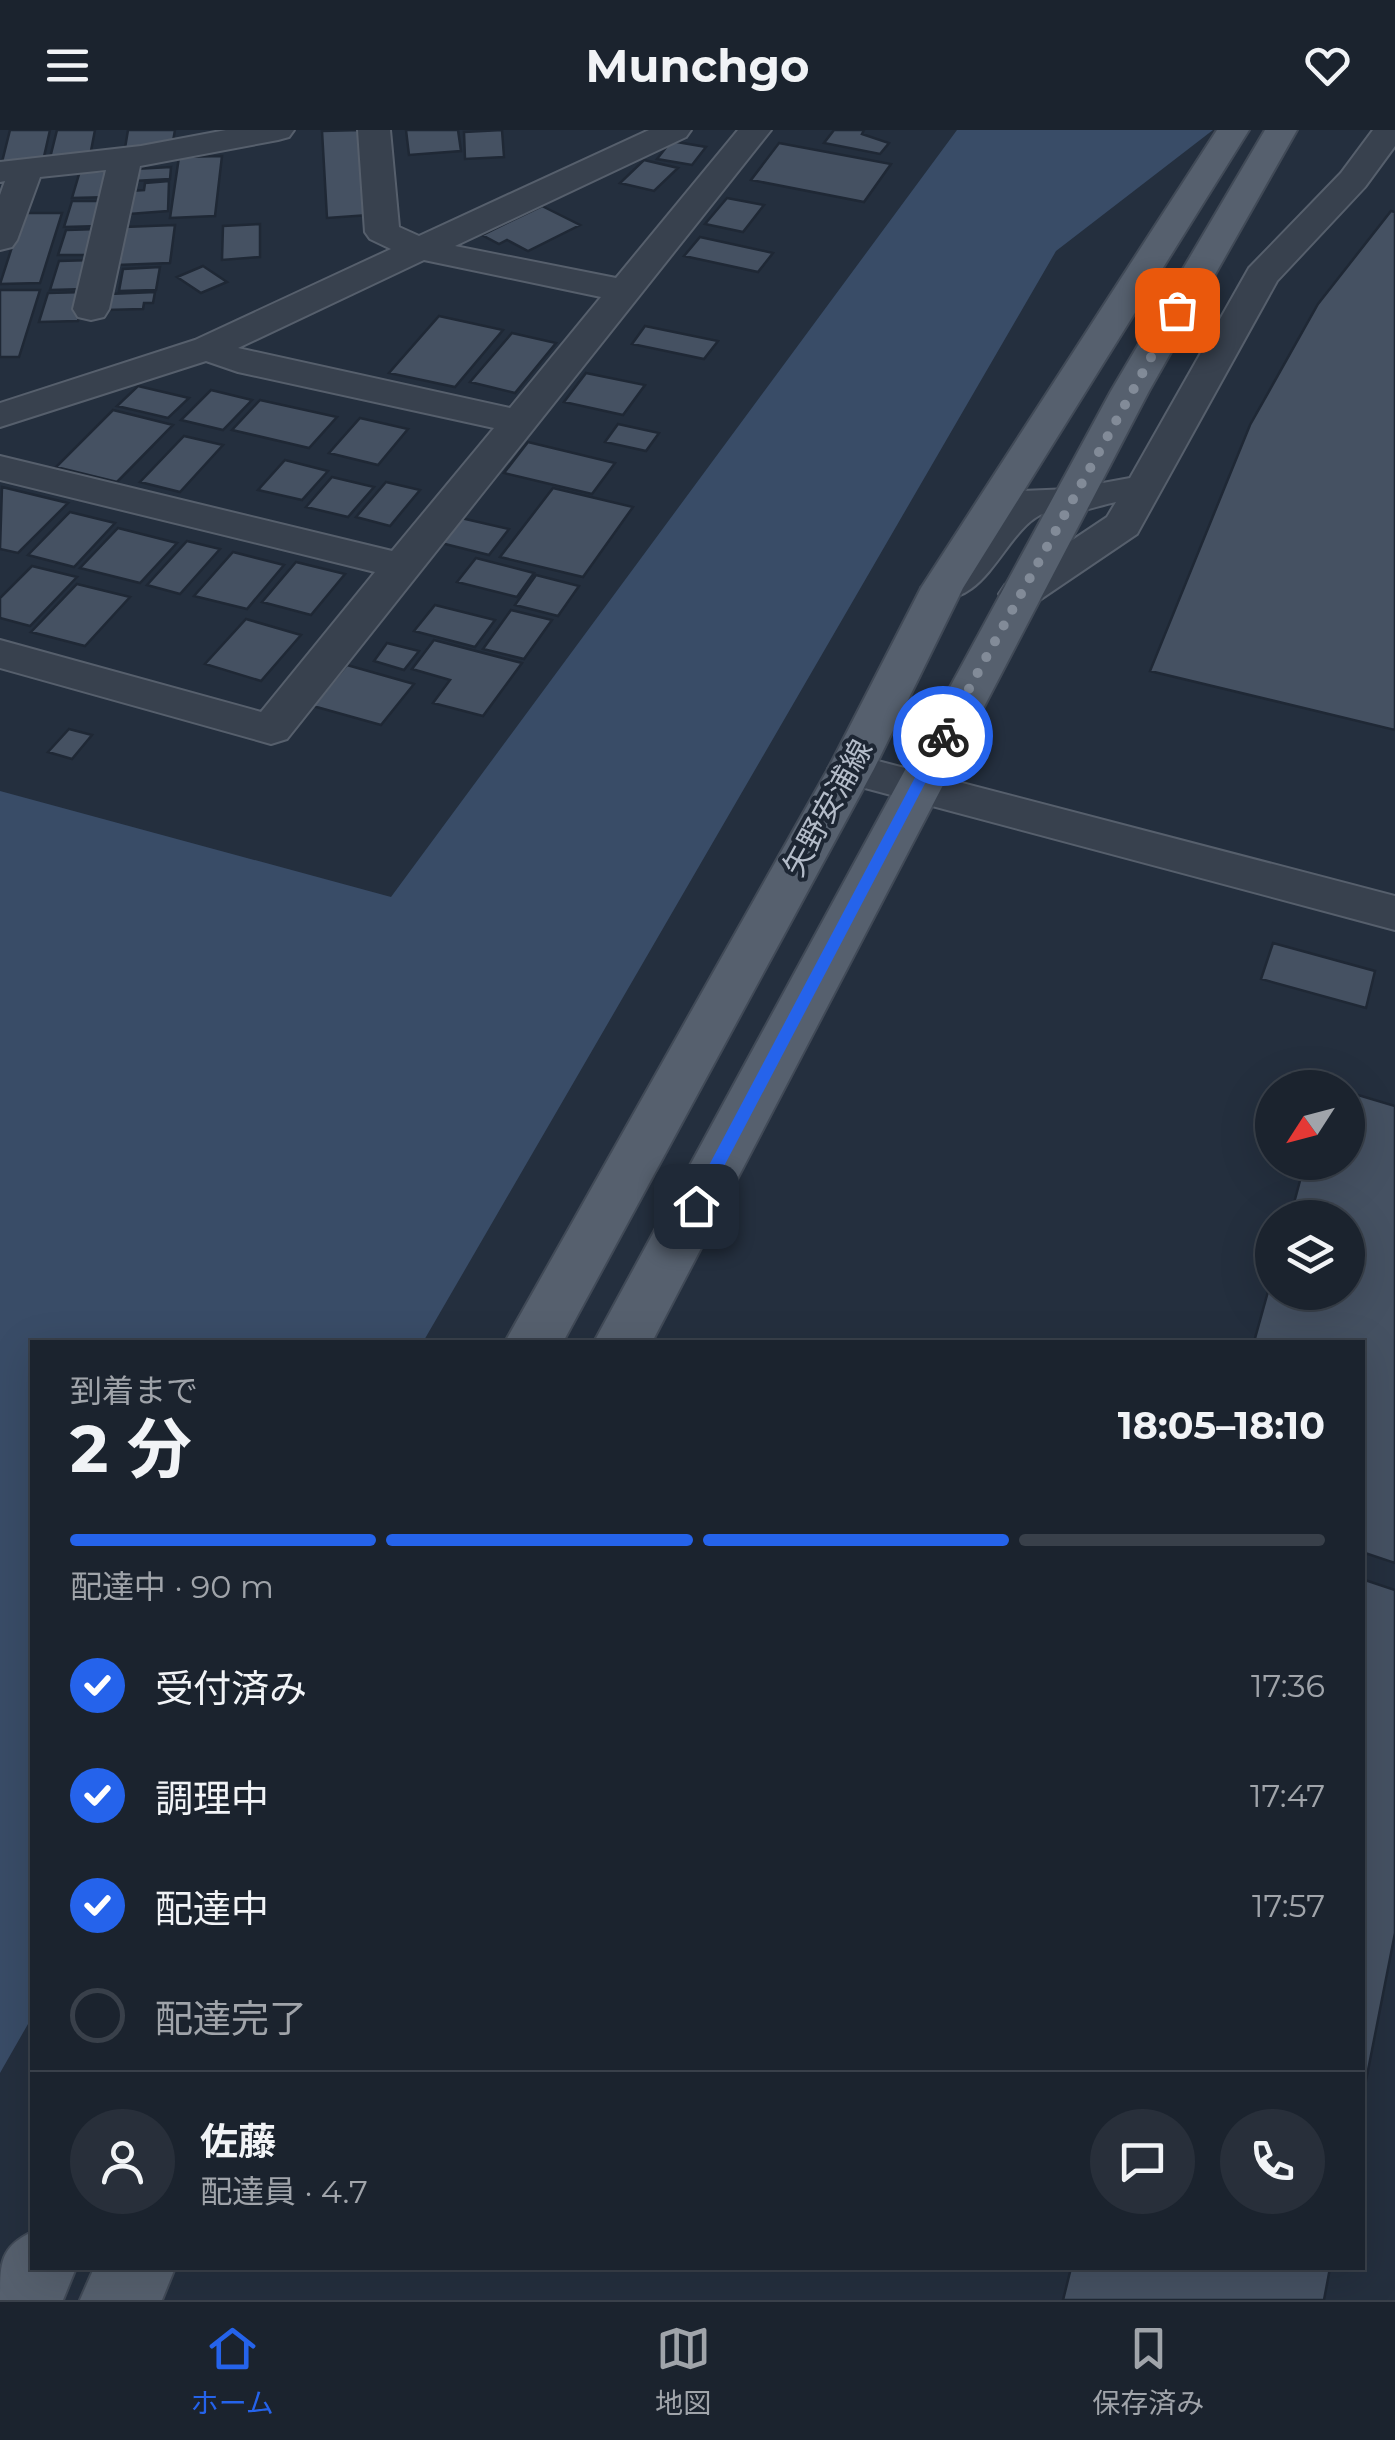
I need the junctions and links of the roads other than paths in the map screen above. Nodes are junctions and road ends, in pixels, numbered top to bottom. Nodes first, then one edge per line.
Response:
1 (278, 130) edge
2 (374, 130) edge
3 (674, 130) edge
4 (756, 130) edge
5 (1233, 130) edge
6 (1281, 130) edge
7 (1390, 130) edge
8 (116, 149) edge
9 (13, 171) edge
10 (0, 240) edge
11 (419, 249) junction
12 (625, 291) junction
13 (91, 309) dead end
14 (208, 348) junction
15 (0, 415) edge
16 (519, 422) junction
17 (1162, 460) junction
18 (0, 468) edge
19 (1070, 501) junction
20 (402, 566) junction
21 (942, 588) junction
22 (1020, 594) junction
23 (0, 654) edge
24 (852, 769) junction
25 (916, 786) junction
26 (1395, 913) edge
27 (535, 1340) edge
28 (625, 1340) edge
29 (37, 2270) edge
30 (135, 2270) edge
31 (20, 2300) edge
32 (120, 2300) edge

1 - 8 street
2 - 11 street
3 - 11 street
4 - 12 street
5 - 21 main road, 矢野安浦線
6 - 19 main road
7 - 17 street
8 - 9 street
8 - 13 street
9 - 10 street
11 - 12 street
11 - 14 street
12 - 16 street
14 - 15 street
14 - 16 street
16 - 20 street
17 - 19 street
17 - 22 street
18 - 20 street
19 - 21 street
19 - 22 main road
20 - 23 street
21 - 24 main road, 矢野安浦線
22 - 25 main road
24 - 25 street
24 - 27 main road, 矢野安浦線
25 - 26 street
25 - 28 main road
29 - 31 main road
30 - 32 main road

